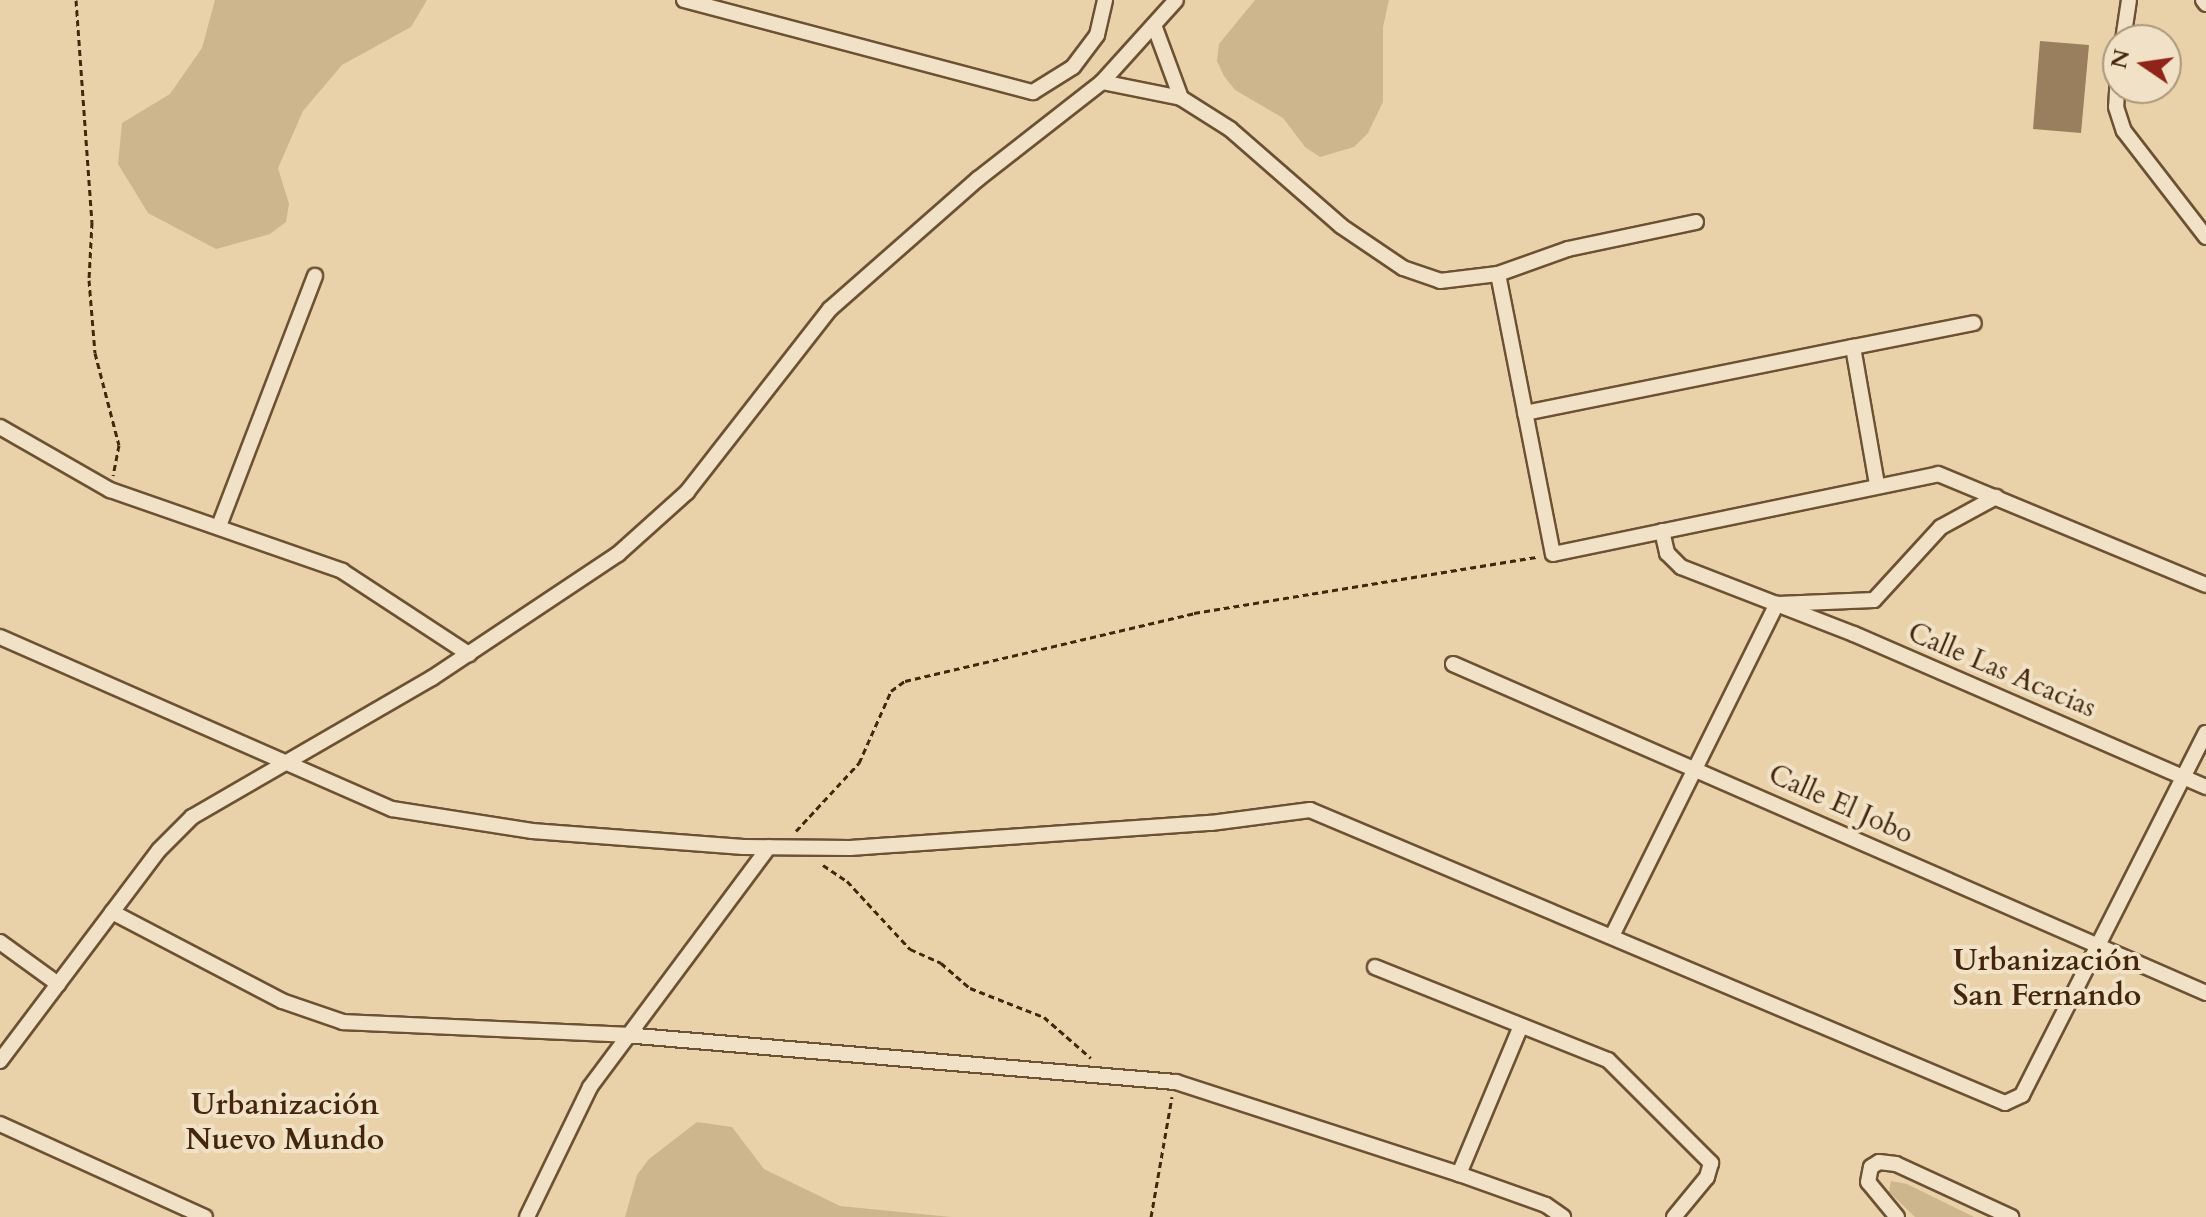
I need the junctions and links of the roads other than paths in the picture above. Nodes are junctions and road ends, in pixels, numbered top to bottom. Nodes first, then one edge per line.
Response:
1 (684, 0) edge
2 (1105, 0) edge
3 (1176, 0) edge
4 (2129, 0) edge
5 (2125, 24) edge
6 (1154, 25) junction
7 (1102, 82) junction
8 (1181, 98) junction
9 (2116, 104) edge
10 (1696, 222) dead end
11 (2206, 237) edge
12 (1498, 274) junction
13 (315, 276) dead end
14 (1974, 323) dead end
15 (1853, 347) junction
16 (1525, 413) junction
17 (0, 427) edge
18 (1877, 485) junction
19 (1996, 497) junction
20 (219, 526) junction
21 (1662, 531) junction
22 (2206, 585) edge
23 (1777, 604) junction
24 (0, 637) edge
25 (469, 654) junction
26 (1453, 664) dead end
27 (2206, 733) edge
28 (281, 761) junction
29 (1699, 768) junction
30 (2184, 777) junction
31 (2206, 787) edge
32 (775, 846) junction
33 (112, 912) junction
34 (1613, 934) junction
35 (0, 942) edge
36 (2097, 949) junction
37 (1375, 967) dead end
38 (58, 984) junction
39 (2206, 993) edge
40 (1520, 1028) junction
41 (625, 1035) junction
42 (0, 1061) edge
43 (0, 1124) edge
44 (1459, 1174) junction
45 (2003, 1215) edge
46 (205, 1217) edge
47 (527, 1217) edge
48 (1563, 1217) edge
49 (1674, 1217) edge
50 (1897, 1217) edge

1 - 2 street
3 - 6 street
4 - 5 street
6 - 7 street
6 - 8 street
7 - 8 street
7 - 25 street
8 - 12 street
9 - 11 street
10 - 12 street
12 - 16 street
13 - 20 street
14 - 15 street
15 - 16 street
15 - 18 street
16 - 21 street
17 - 20 street
18 - 19 street
18 - 21 street
19 - 22 street
19 - 23 street
20 - 25 street
21 - 23 street, Calle Las Acacias
23 - 29 street
23 - 30 street, Calle Las Acacias
24 - 28 street
25 - 28 street
26 - 29 street, Calle El Jobo
27 - 30 street
28 - 32 street
28 - 33 street
29 - 34 street
29 - 36 street, Calle El Jobo
30 - 31 street, Calle Las Acacias
30 - 36 street
32 - 34 street
32 - 41 street
33 - 38 street
33 - 41 street
34 - 36 street
35 - 38 street
36 - 39 street, Calle El Jobo
37 - 40 street
38 - 42 street
40 - 44 street
40 - 49 street
41 - 44 street
41 - 47 street
43 - 46 street
44 - 48 street
45 - 50 street

